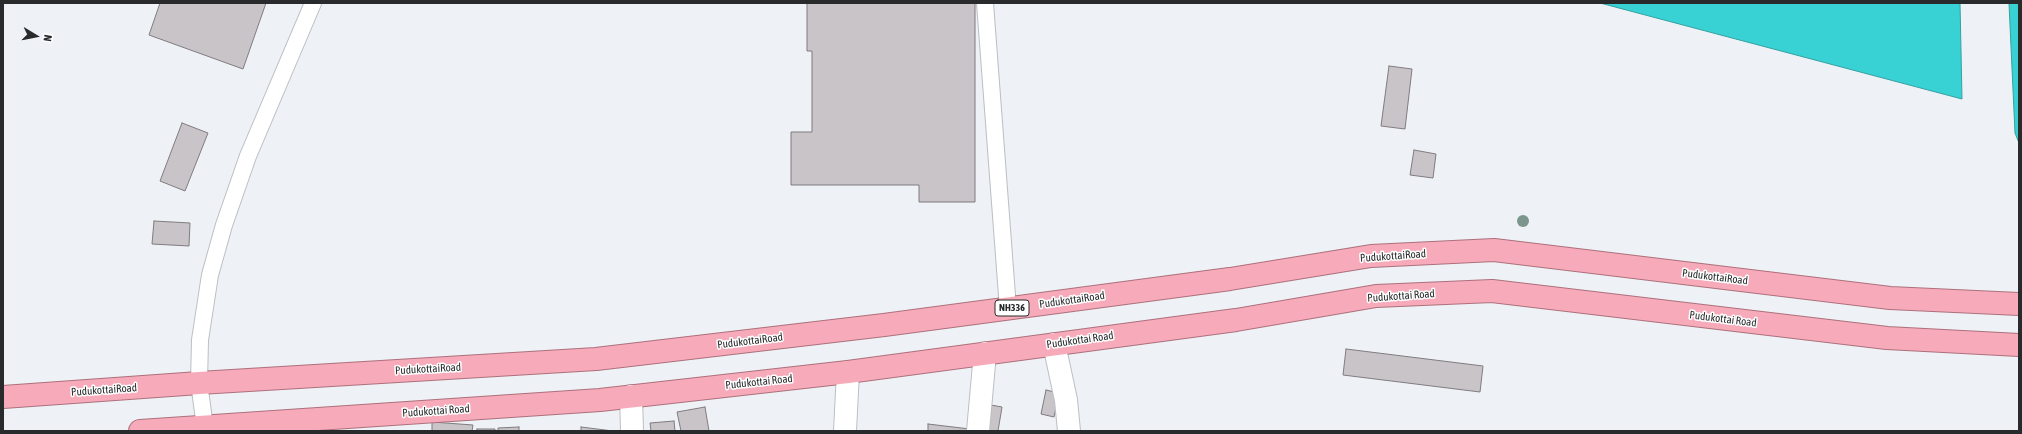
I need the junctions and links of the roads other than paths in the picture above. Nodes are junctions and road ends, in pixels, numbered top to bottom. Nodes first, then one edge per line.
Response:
1 (313, 3) edge
2 (985, 3) edge
3 (2019, 304) edge
4 (1008, 309) junction
5 (1054, 344) junction
6 (2019, 345) edge
7 (985, 353) junction
8 (848, 372) junction
9 (200, 383) junction
10 (631, 396) junction
11 (3, 397) edge
12 (205, 426) junction
13 (140, 431) edge
14 (632, 431) edge
15 (845, 431) edge
16 (978, 431) edge
17 (1069, 431) edge

1 - 9 lane
2 - 4 lane
3 - 4 highway, PudukottaiRoad / NH336
4 - 9 highway, PudukottaiRoad / NH336
5 - 6 highway, Pudukottai Road
5 - 7 highway, Pudukottai Road
5 - 17 street
7 - 8 highway, Pudukottai Road
7 - 16 street
8 - 10 highway, Pudukottai Road
8 - 15 street
9 - 11 highway, PudukottaiRoad / NH336
9 - 12 lane
10 - 12 highway, Pudukottai Road
10 - 14 street
12 - 13 highway, Pudukottai Road

